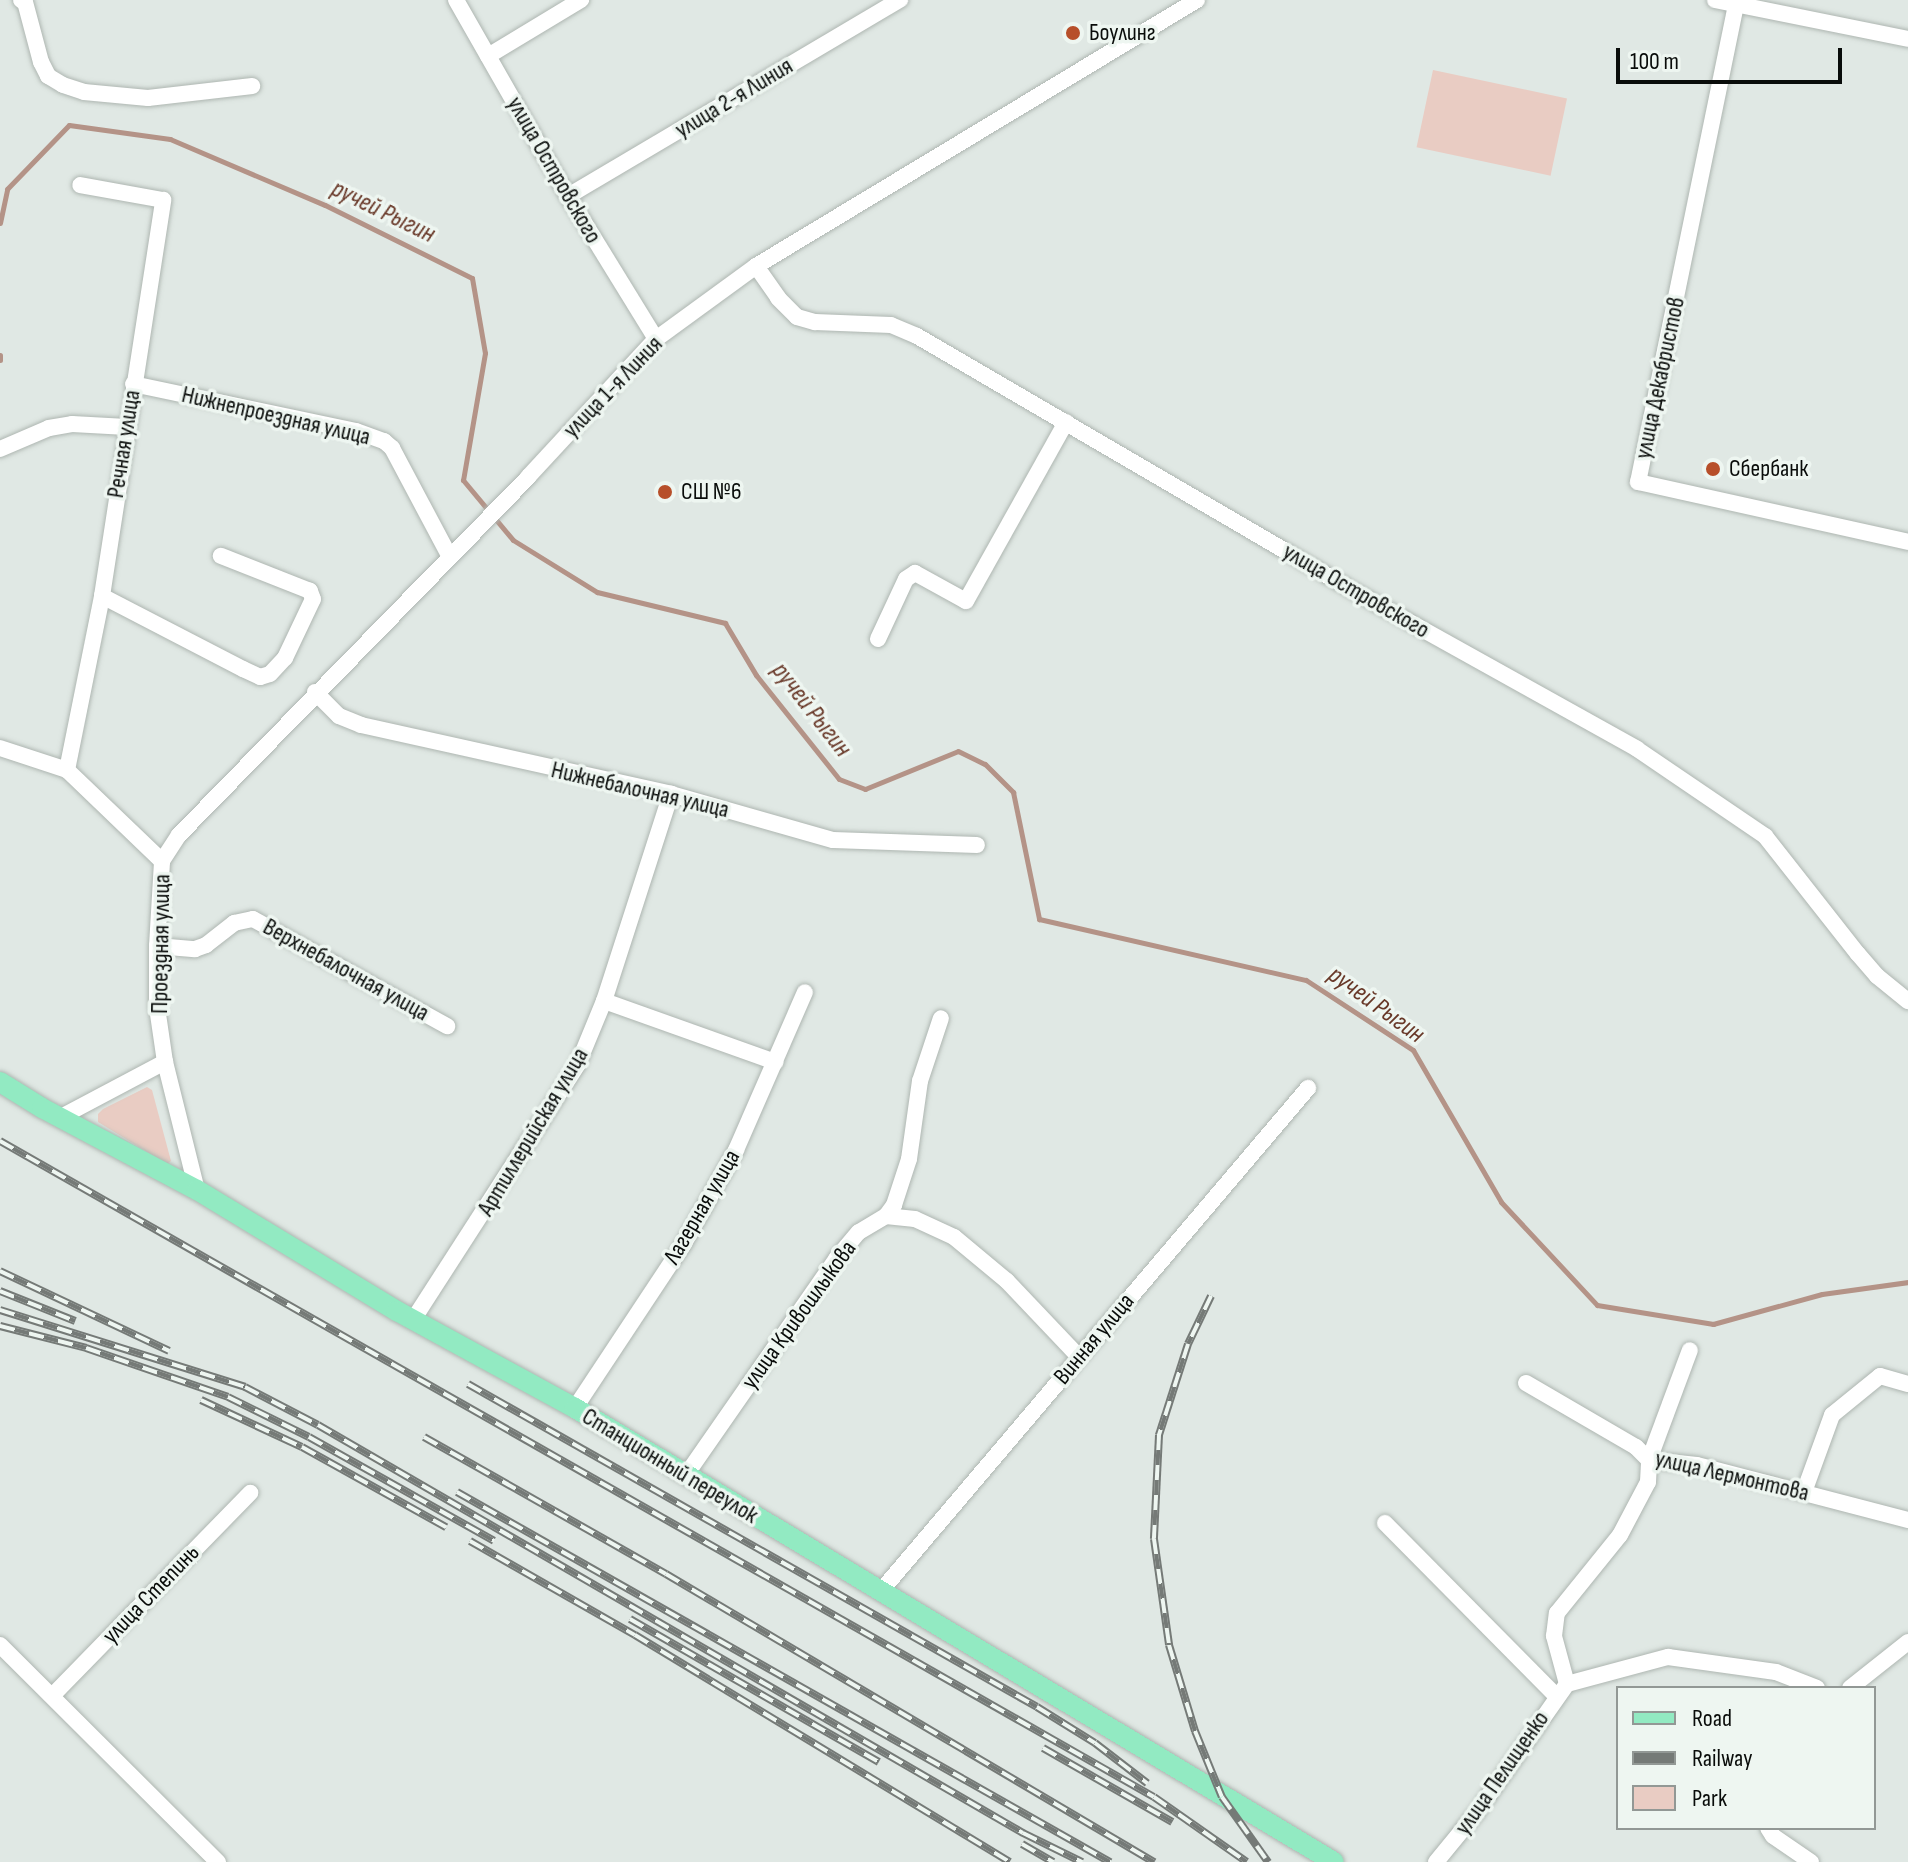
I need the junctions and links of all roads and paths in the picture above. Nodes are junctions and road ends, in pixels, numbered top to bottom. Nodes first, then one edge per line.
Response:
1 (21, 0) edge
2 (456, 0) edge
3 (581, 0) edge
4 (900, 0) edge
5 (1197, 0) edge
6 (1715, 0) edge
7 (1737, 2) edge
8 (1908, 39) edge
9 (488, 56) junction
10 (252, 86) dead end
11 (80, 185) dead end
12 (568, 196) junction
13 (756, 266) junction
14 (656, 339) junction
15 (133, 384) junction
16 (1066, 422) junction
17 (127, 427) junction
18 (0, 449) edge
19 (1908, 542) edge
20 (449, 555) junction
21 (221, 556) dead end
22 (102, 596) junction
23 (878, 639) dead end
24 (315, 692) junction
25 (0, 748) edge
26 (67, 770) junction
27 (671, 794) junction
28 (977, 845) dead end
29 (162, 861) junction
30 (157, 946) junction
31 (805, 992) dead end
32 (604, 1001) junction
33 (1908, 1001) edge
34 (941, 1018) dead end
35 (447, 1026) dead end
36 (165, 1062) junction
37 (775, 1062) junction
38 (0, 1082) edge
39 (1308, 1088) dead end
40 (61, 1117) junction
41 (197, 1190) junction
42 (886, 1216) junction
43 (413, 1320) junction
44 (1690, 1350) dead end
45 (1079, 1357) junction
46 (1526, 1383) dead end
47 (1908, 1384) edge
48 (575, 1408) junction
49 (1649, 1460) junction
50 (686, 1475) junction
51 (1804, 1492) junction
52 (250, 1493) dead end
53 (1908, 1520) edge
54 (1385, 1523) dead end
55 (881, 1591) junction
56 (1908, 1642) edge
57 (0, 1645) edge
58 (1812, 1686) edge
59 (1853, 1686) edge
60 (1561, 1690) junction
61 (52, 1696) junction
62 (1769, 1830) edge
63 (218, 1862) edge
64 (1334, 1862) edge
65 (1436, 1862) edge
66 (1811, 1862) edge

1 - 10 street
2 - 9 street, улица Островского
3 - 9 street
4 - 12 street, улица 2-я Линия
5 - 13 street, улица 1-я Линия
6 - 7 street
7 - 8 street
7 - 19 street, улица Декабристов
9 - 12 street, улица Островского
11 - 15 street, Речная улица
12 - 14 street, улица Островского
13 - 14 street, улица 1-я Линия
13 - 16 street, улица Островского
14 - 20 street, улица 1-я Линия
15 - 17 street, Речная улица
15 - 20 street, Нижнепроездная улица
16 - 23 street
16 - 33 street, улица Островского
17 - 18 street
17 - 22 street, Речная улица
20 - 24 street, улица 1-я Линия
21 - 22 street
22 - 26 street, Речная улица
24 - 27 street, Нижнебалочная улица
24 - 29 street, улица 1-я Линия
25 - 26 street, Проездная улица
26 - 29 street, Проездная улица
27 - 28 street, Нижнебалочная улица
27 - 32 street, Артиллерийская улица
29 - 30 street, Проездная улица
30 - 35 street, Верхнебалочная улица
30 - 36 street, Проездная улица
31 - 37 street, Лагерная улица
32 - 37 street
32 - 43 street, Артиллерийская улица
34 - 42 street, улица Кривошлыкова
36 - 40 street
36 - 41 street, Проездная улица
37 - 48 street, Лагерная улица
38 - 40 main road, Станционный переулок
39 - 45 street, Винная улица
40 - 41 main road, Станционный переулок
41 - 43 main road, Станционный переулок
42 - 45 street
42 - 50 street, улица Кривошлыкова
43 - 48 main road, Станционный переулок
44 - 49 street
45 - 55 street, Винная улица
46 - 49 street, улица Лермонтова
47 - 51 street
48 - 50 main road, Станционный переулок
49 - 51 street, улица Лермонтова
49 - 60 street
50 - 55 main road, Станционный переулок
51 - 53 street, улица Лермонтова
52 - 61 street, улица Степинь
54 - 60 street
55 - 64 main road, Станционный переулок
56 - 59 street
57 - 61 street
58 - 60 street
60 - 65 street, улица Пелищенко
61 - 63 street
62 - 66 street

